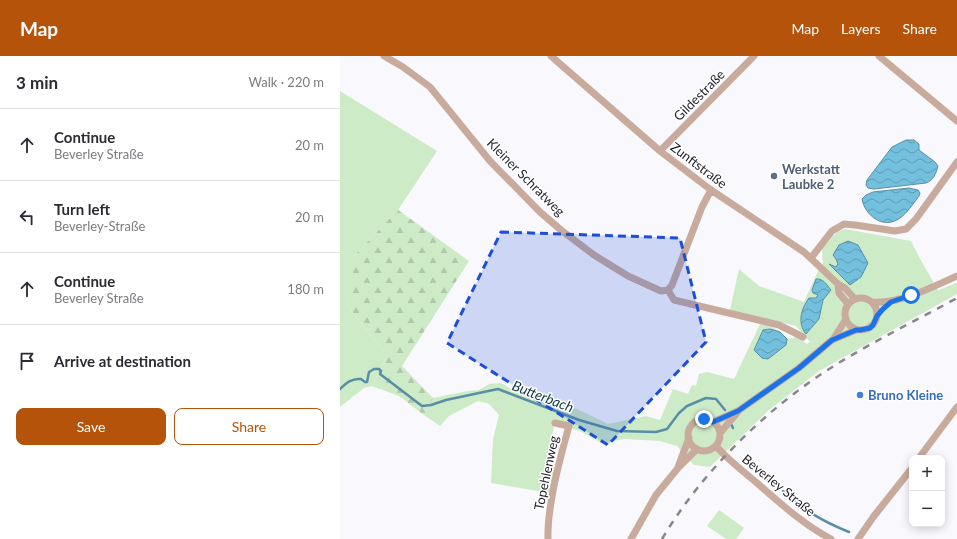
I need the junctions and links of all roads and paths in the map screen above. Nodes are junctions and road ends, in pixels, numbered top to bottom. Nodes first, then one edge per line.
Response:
1 (384, 56) edge
2 (551, 56) edge
3 (754, 56) edge
4 (883, 57) edge
5 (957, 121) edge
6 (660, 150) junction
7 (957, 162) edge
8 (711, 190) junction
9 (811, 258) junction
10 (957, 276) edge
11 (838, 284) junction
12 (668, 290) junction
13 (855, 299) junction
14 (872, 302) junction
15 (891, 302) junction
16 (848, 304) junction
17 (877, 316) junction
18 (846, 319) junction
19 (856, 330) junction
20 (803, 337) dead end
21 (832, 340) junction
22 (957, 407) edge
23 (738, 411) junction
24 (713, 422) junction
25 (555, 423) dead end
26 (720, 433) junction
27 (689, 438) junction
28 (716, 446) junction
29 (697, 449) junction
30 (921, 455) edge
31 (678, 468) junction
32 (909, 472) edge
33 (548, 539) edge
34 (631, 539) edge
35 (831, 539) edge
36 (858, 539) edge

1 - 12 street, Kleiner Schratweg
2 - 6 street, Zunftstraße
3 - 6 street, Gildestraße
4 - 5 street
6 - 8 street, Zunftstraße
7 - 9 street
8 - 9 street, Zunftstraße
8 - 12 street
9 - 11 street, Zunftstraße
10 - 15 street
11 - 13 street, Zunftstraße
11 - 16 street, Zunftstraße
12 - 20 street, Kleiner Schratweg
13 - 14 street
13 - 16 street
14 - 15 street
14 - 17 street
15 - 17 street
16 - 18 street
17 - 19 street
18 - 19 street
18 - 21 street
19 - 21 street
21 - 23 street
22 - 30 street
23 - 24 street
23 - 26 street
24 - 26 street
24 - 27 street
25 - 33 street, Topehlenweg
26 - 28 street
27 - 29 street
27 - 31 street
28 - 29 street
28 - 35 street, Beverley Straße
29 - 31 street
31 - 34 street
32 - 36 street

